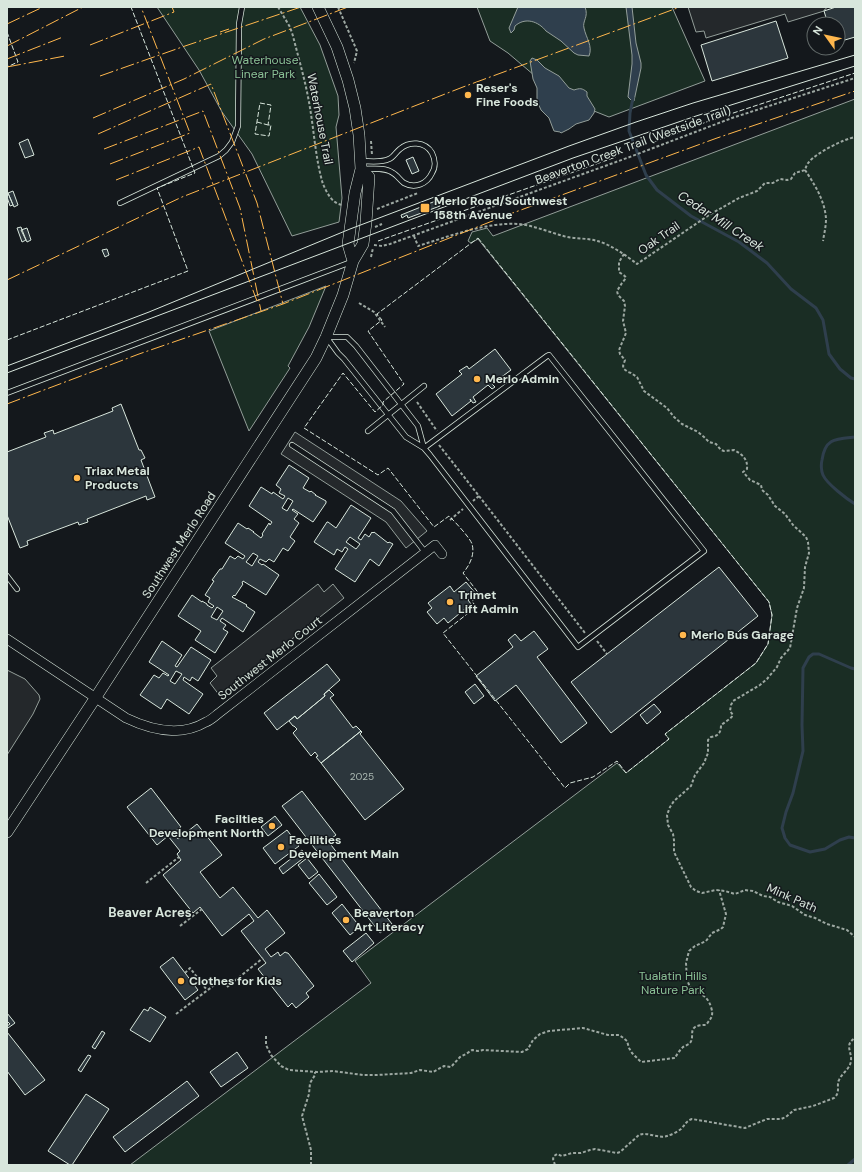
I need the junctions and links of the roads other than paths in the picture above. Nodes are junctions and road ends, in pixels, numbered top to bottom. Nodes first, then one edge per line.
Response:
1 (242, 7) edge
2 (318, 7) edge
3 (361, 165) junction
4 (120, 203) dead end
5 (353, 261) junction
6 (326, 337) junction
7 (424, 386) dead end
8 (7, 393) edge
9 (402, 404) junction
10 (388, 414) junction
11 (368, 431) dead end
12 (292, 445) dead end
13 (424, 448) junction
14 (426, 552) junction
15 (442, 554) dead end
16 (7, 576) edge
17 (17, 590) dead end
18 (7, 639) edge
19 (96, 698) junction
20 (7, 832) edge

1 - 4 lane
2 - 3 street, Southwest Merlo Road
3 - 3 lane
3 - 5 street, Southwest Merlo Road
5 - 6 street, Southwest Merlo Road
5 - 8 lane
6 - 9 lane
6 - 10 lane
6 - 19 street, Southwest Merlo Road
7 - 9 lane
9 - 10 lane
9 - 13 lane
10 - 11 lane
10 - 13 lane
12 - 14 lane
13 - 13 lane
14 - 15 street
14 - 19 street, Southwest Merlo Court
16 - 17 lane
18 - 19 street, Southwest Merlo Court
19 - 20 street, Southwest Merlo Road

